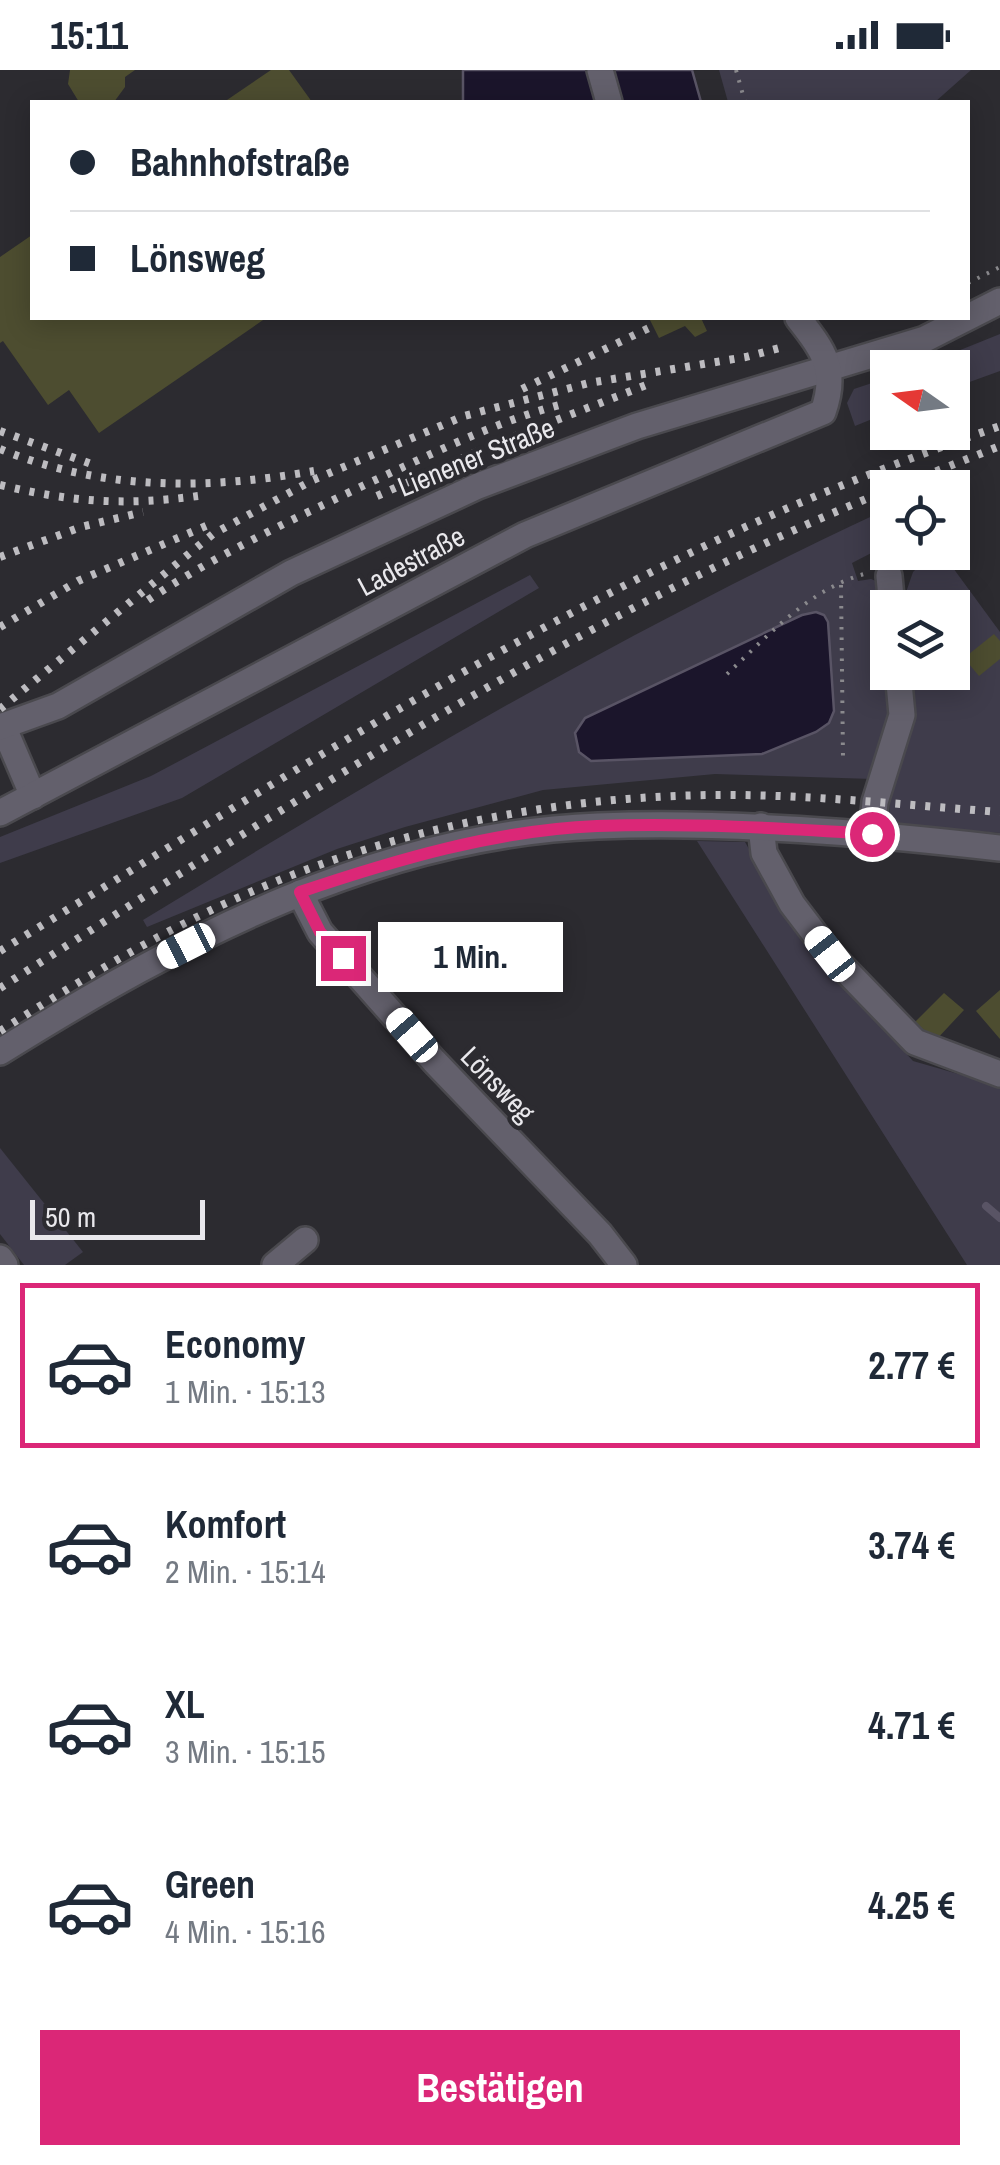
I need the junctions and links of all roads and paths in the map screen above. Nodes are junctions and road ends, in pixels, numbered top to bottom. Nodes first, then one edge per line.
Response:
1 (600, 70) edge
2 (736, 70) edge
3 (608, 100) edge
4 (744, 100) edge
5 (1000, 267) edge
6 (970, 282) edge
7 (995, 308) edge
8 (970, 319) edge
9 (800, 320) edge
10 (968, 320) edge
11 (827, 369) junction
12 (889, 576) joint
13 (841, 584) junction
14 (890, 590) edge
15 (727, 674) dead end
16 (900, 690) edge
17 (1, 727) edge
18 (842, 758) dead end
19 (33, 796) junction
20 (0, 813) edge
21 (761, 826) junction
22 (872, 834) junction
23 (1000, 848) edge
24 (300, 892) junction
25 (0, 1052) edge
26 (1000, 1074) edge
27 (305, 1240) dead end
28 (0, 1258) edge
29 (5, 1265) edge
30 (275, 1265) edge
31 (624, 1265) edge

1 - 3 street
2 - 4 path
5 - 6 path
7 - 8 street, Lienener Straße
9 - 11 street
10 - 11 street, Lienener Straße
11 - 17 street, Lienener Straße
11 - 19 street, Ladestraße
12 - 13 path
12 - 14 street
13 - 15 path
13 - 18 path
16 - 22 street
17 - 19 street
19 - 20 street, Ladestraße
21 - 22 street
21 - 24 street
21 - 26 street
22 - 23 street
24 - 25 street
24 - 31 street, Lönsweg
27 - 30 street
28 - 29 street

